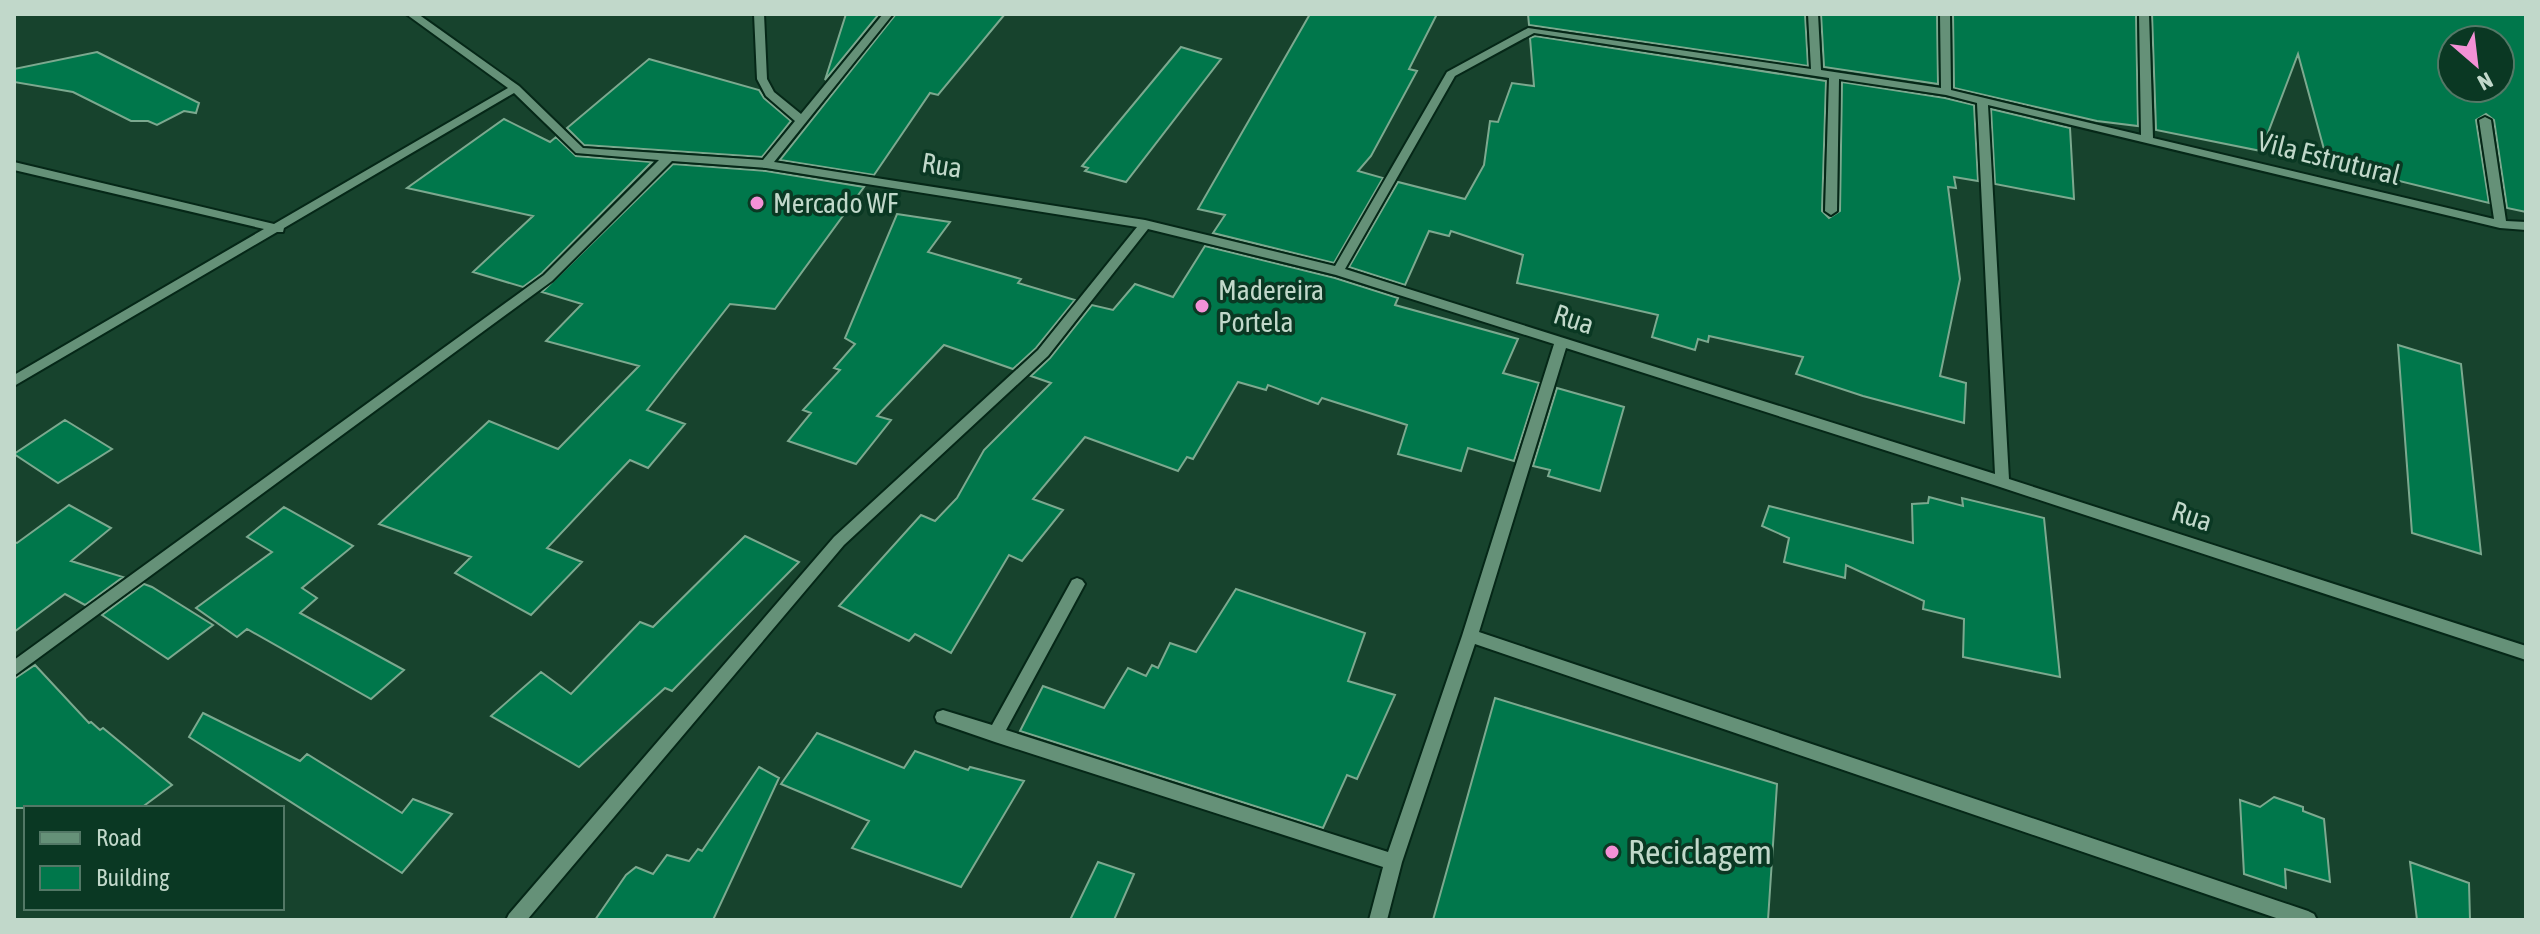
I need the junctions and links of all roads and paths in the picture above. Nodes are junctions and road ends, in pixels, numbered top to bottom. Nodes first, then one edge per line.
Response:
1 (400, 14) edge
2 (759, 14) edge
3 (888, 14) edge
4 (1813, 14) edge
5 (1945, 14) edge
6 (2144, 14) edge
7 (412, 16) edge
8 (1816, 72) junction
9 (1834, 75) junction
10 (515, 88) junction
11 (1946, 92) junction
12 (1982, 100) junction
13 (801, 120) junction
14 (2485, 120) dead end
15 (2147, 138) junction
16 (669, 157) junction
17 (766, 164) junction
18 (14, 166) edge
19 (1831, 211) dead end
20 (1145, 224) junction
21 (2500, 224) junction
22 (2526, 226) edge
23 (279, 229) junction
24 (1338, 271) junction
25 (1561, 342) junction
26 (14, 381) edge
27 (2002, 482) junction
28 (1077, 584) dead end
29 (1470, 636) junction
30 (2526, 653) edge
31 (14, 669) edge
32 (943, 717) dead end
33 (995, 735) junction
34 (1393, 862) junction
35 (515, 920) edge
36 (1378, 920) edge
37 (2308, 920) edge

1 - 7 street
2 - 13 street
3 - 13 street
4 - 8 street
5 - 11 street
6 - 15 street
7 - 10 street
8 - 9 street, Vila Estrutural
8 - 24 street, Vila Estrutural
9 - 11 street, Vila Estrutural
9 - 19 street
10 - 16 street, Rua
10 - 23 street
11 - 12 street, Vila Estrutural
12 - 15 street, Vila Estrutural
12 - 27 street
13 - 17 street
14 - 21 street
15 - 21 street, Vila Estrutural
16 - 17 street, Rua
16 - 31 street
17 - 20 street, Rua
18 - 23 street
20 - 24 street, Rua
20 - 35 street
21 - 22 street, Vila Estrutural
23 - 26 street
24 - 25 street, Rua
25 - 27 street, Rua
25 - 29 street
27 - 30 street, Rua
28 - 33 street
29 - 34 street
29 - 37 street
32 - 33 street
33 - 34 street
34 - 36 street

